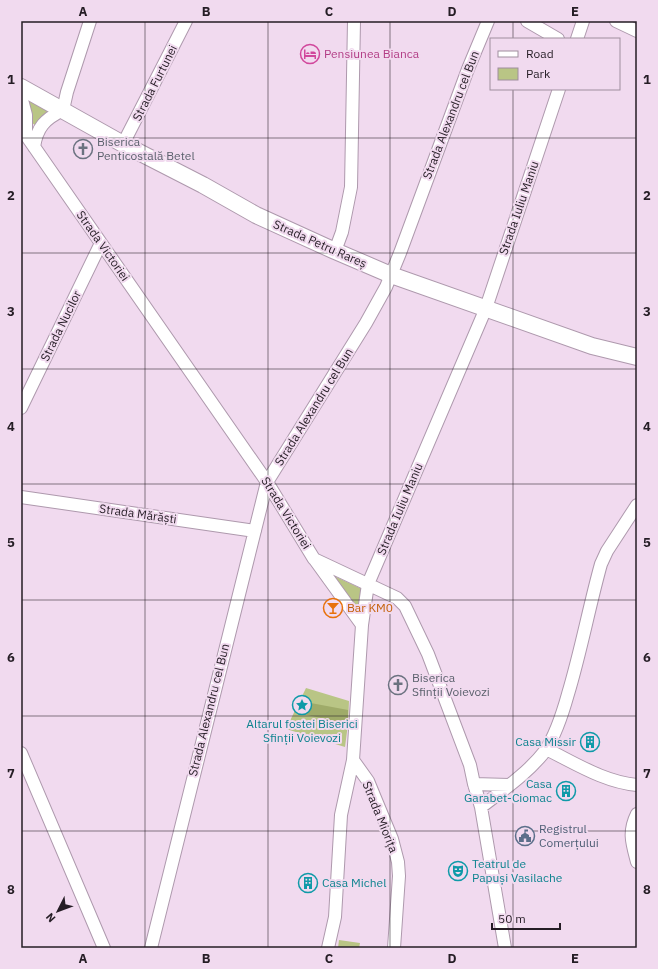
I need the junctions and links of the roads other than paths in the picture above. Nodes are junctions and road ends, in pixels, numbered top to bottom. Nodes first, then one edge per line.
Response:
1 (90, 21) edge
2 (186, 21) edge
3 (354, 21) edge
4 (488, 21) edge
5 (527, 21) edge
6 (583, 21) edge
7 (616, 21) edge
8 (637, 31) edge
9 (556, 38) edge
10 (576, 38) edge
11 (21, 87) edge
12 (559, 90) edge
13 (21, 96) edge
14 (63, 110) junction
15 (24, 132) edge
16 (123, 144) junction
17 (34, 147) junction
18 (101, 243) junction
19 (335, 252) junction
20 (391, 275) junction
21 (486, 308) junction
22 (637, 357) edge
23 (21, 408) edge
24 (267, 482) junction
25 (21, 497) edge
26 (637, 505) edge
27 (255, 531) junction
28 (314, 559) junction
29 (368, 584) junction
30 (362, 624) junction
31 (546, 749) junction
32 (21, 753) edge
33 (353, 760) junction
34 (474, 784) junction
35 (509, 785) junction
36 (637, 785) edge
37 (481, 807) junction
38 (637, 814) edge
39 (637, 862) edge
40 (104, 948) edge
41 (150, 948) edge
42 (328, 948) edge
43 (394, 948) edge
44 (505, 948) edge

1 - 14 street
2 - 16 street, Strada Furtunei
3 - 19 street
4 - 20 street, Strada Alexandru cel Bun
5 - 9 street
6 - 10 street
7 - 8 street
11 - 14 main road, Strada Petru Rareș
12 - 21 street, Strada Iuliu Maniu
13 - 15 street
14 - 16 main road, Strada Petru Rareș
14 - 17 street
15 - 17 street, Strada Victoriei
16 - 19 main road, Strada Petru Rareș
17 - 18 street, Strada Victoriei
18 - 23 street, Strada Nucilor
18 - 24 street, Strada Victoriei
19 - 20 main road, Strada Petru Rareș
20 - 21 main road, Strada Petru Rareș
20 - 24 street, Strada Alexandru cel Bun
21 - 22 main road, Strada Petru Rareș
21 - 29 street, Strada Iuliu Maniu
24 - 27 street, Strada Alexandru cel Bun
24 - 28 street, Strada Victoriei
25 - 27 street, Strada Mărăști
26 - 31 street
27 - 41 street, Strada Alexandru cel Bun
28 - 29 street, Strada Victoriei
28 - 30 street
29 - 30 street, Strada Iuliu Maniu
29 - 34 street, Strada Victoriei
30 - 33 street, Strada Iuliu Maniu
31 - 35 street
31 - 36 street
32 - 40 street
33 - 42 street, Strada Iuliu Maniu
33 - 43 street, Strada Miorița
34 - 35 street
34 - 37 street, Strada Victoriei
35 - 37 street
37 - 44 street, Strada Victoriei
38 - 39 street

